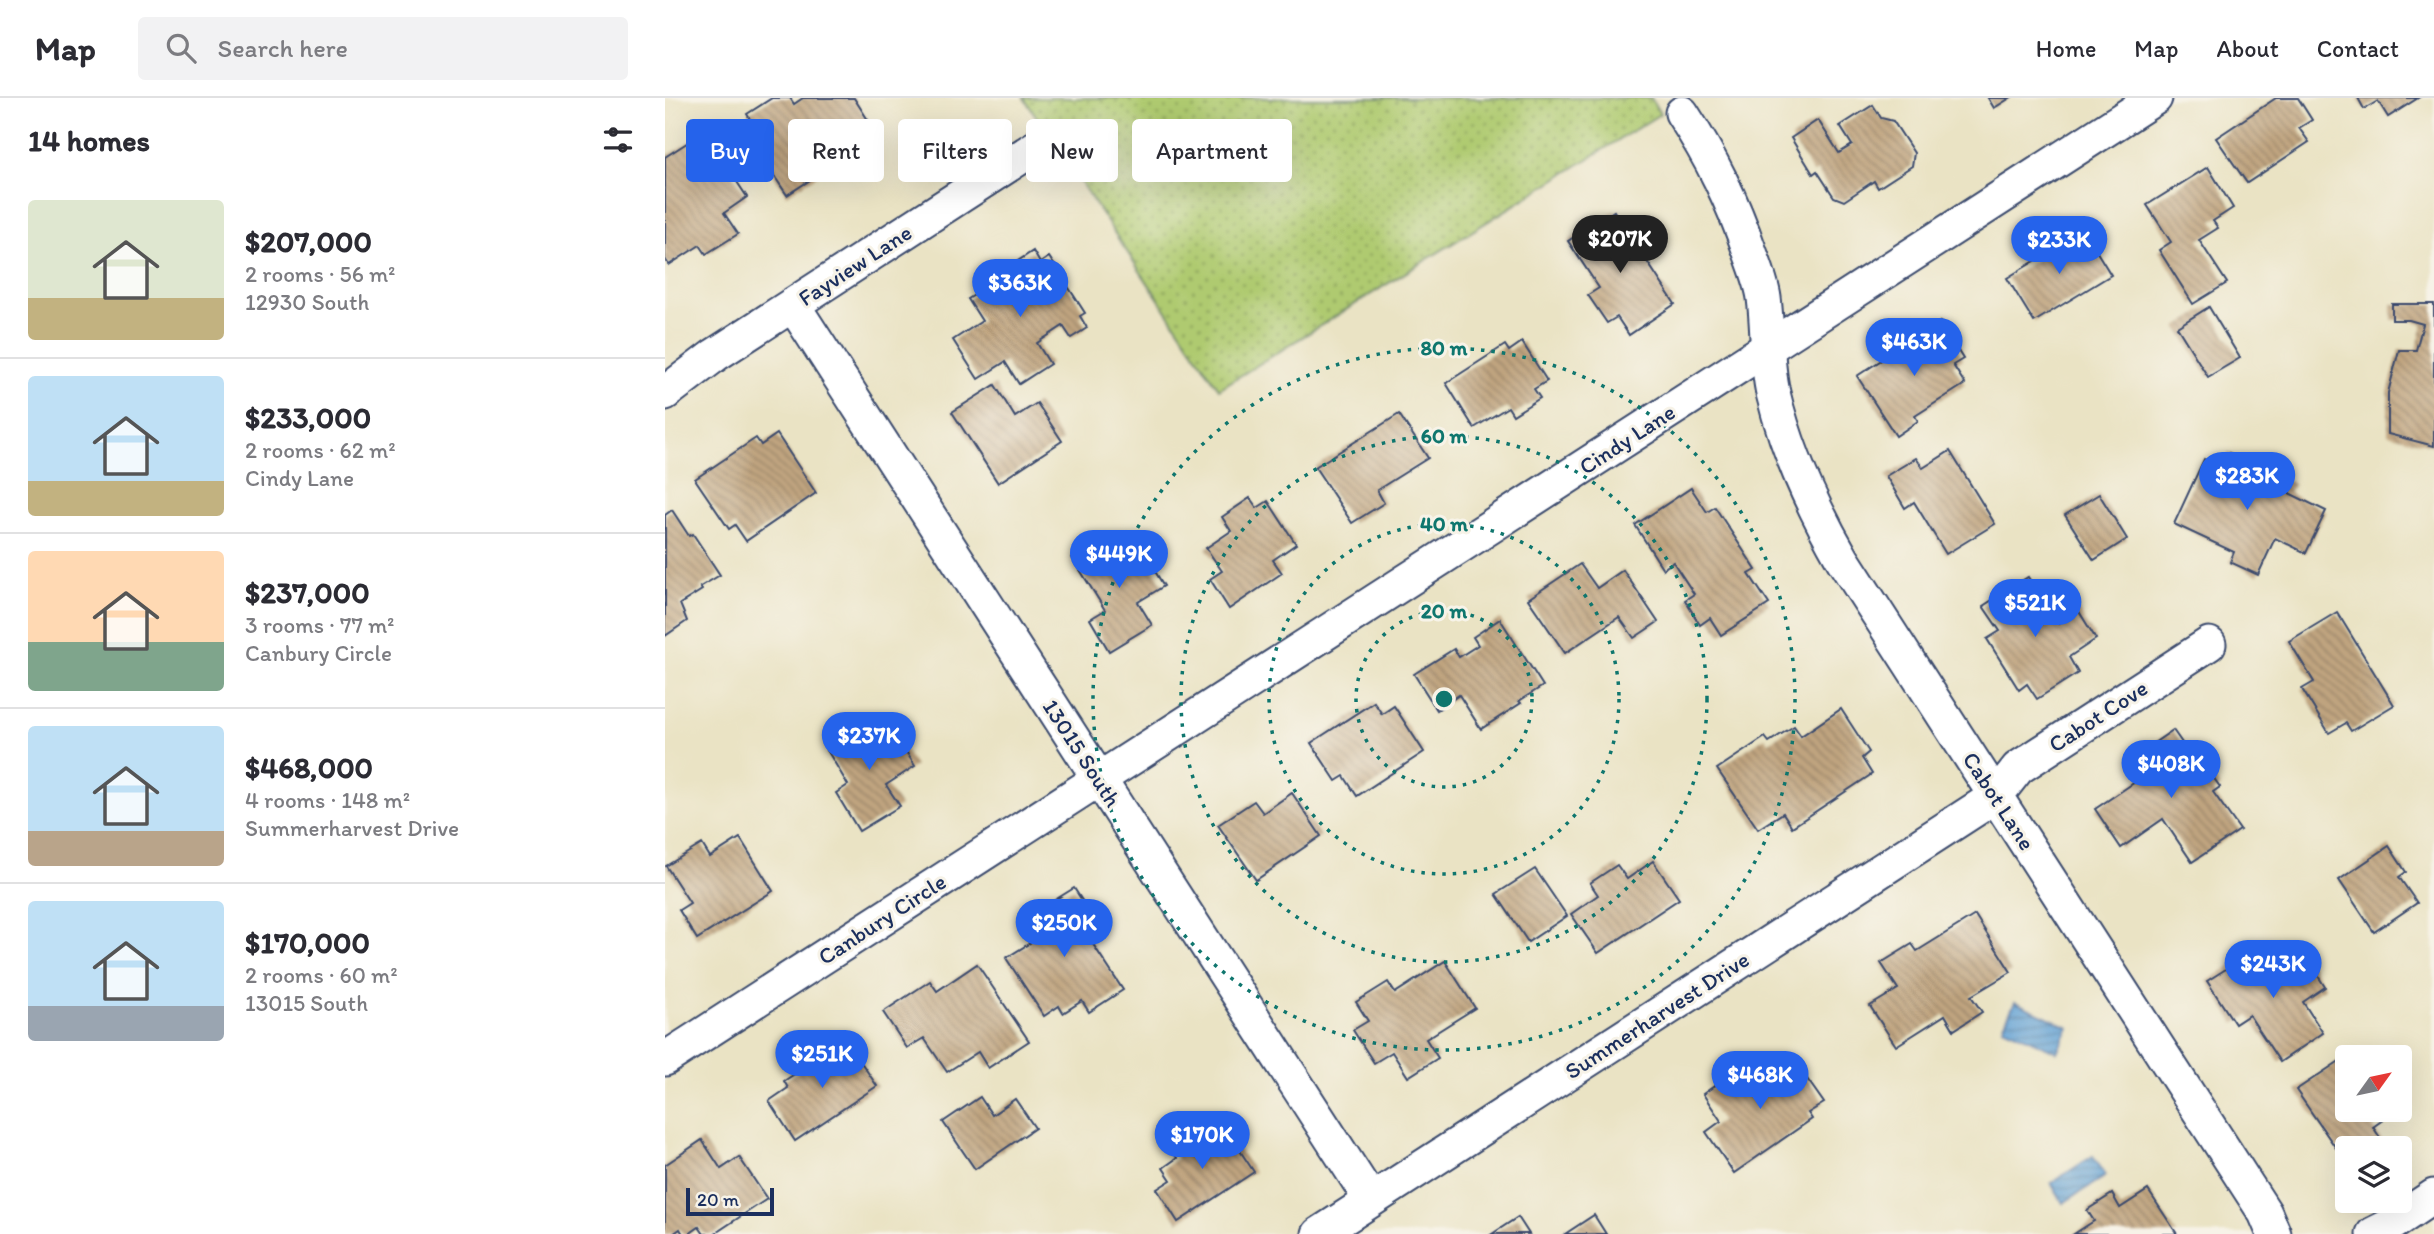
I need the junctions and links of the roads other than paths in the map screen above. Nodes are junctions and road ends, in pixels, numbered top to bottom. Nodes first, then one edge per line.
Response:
1 (2155, 98) edge
2 (1682, 113) dead end
3 (1026, 154) edge
4 (793, 305) junction
5 (1767, 349) junction
6 (665, 393) edge
7 (2209, 644) dead end
8 (1100, 780) junction
9 (1996, 796) junction
10 (665, 1059) edge
11 (2434, 1196) edge
12 (1371, 1200) junction
13 (1319, 1234) edge
14 (2274, 1234) edge
15 (2373, 1234) edge

1 - 5 street, Cindy Lane
2 - 5 street, Cabot Lane
3 - 4 street, Fayview Lane
4 - 6 street, Fayview Lane
4 - 8 street, 13015 South
5 - 8 street, Cindy Lane
5 - 9 street, Cabot Lane
7 - 9 street, Cabot Cove
8 - 10 street, Canbury Circle
8 - 12 street, 13015 South
9 - 12 street, Summerharvest Drive
9 - 14 street, Cabot Lane
11 - 15 street
12 - 13 street, Summerharvest Drive

